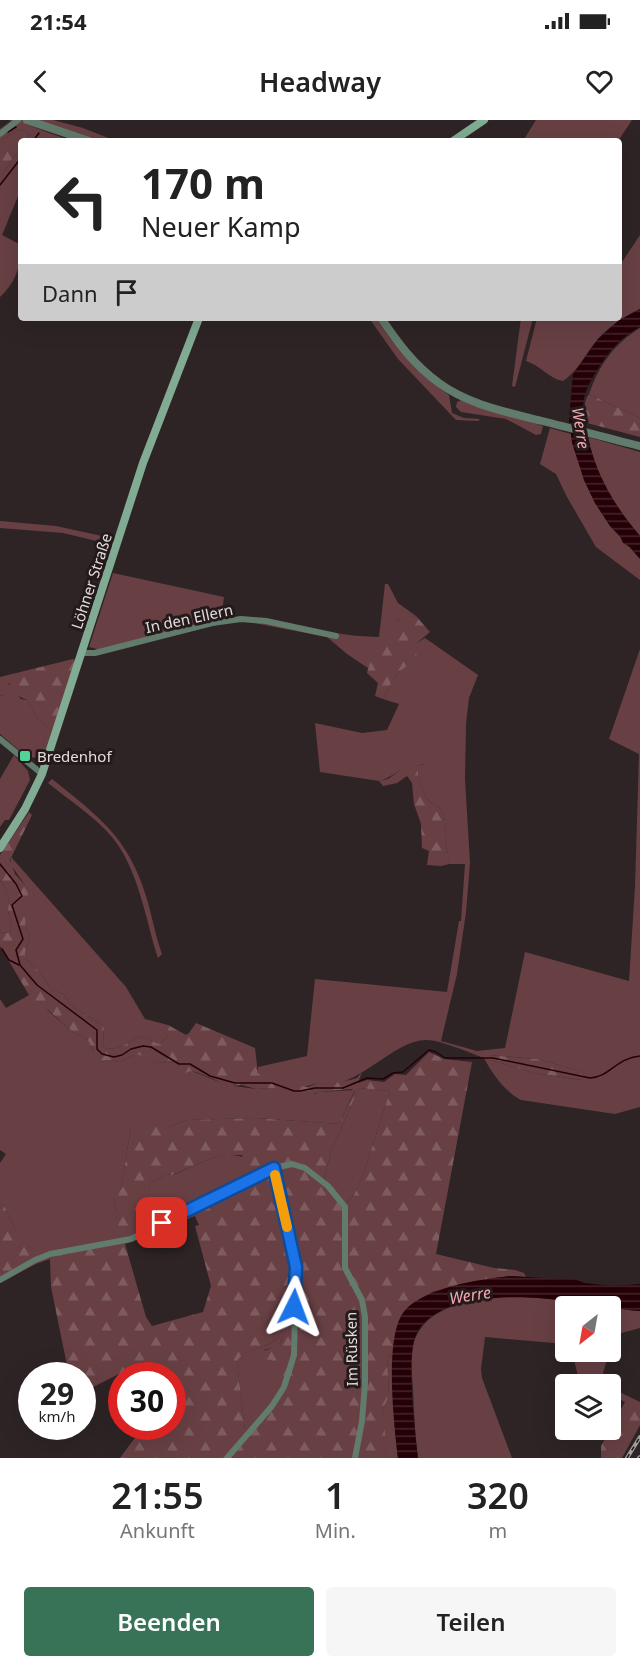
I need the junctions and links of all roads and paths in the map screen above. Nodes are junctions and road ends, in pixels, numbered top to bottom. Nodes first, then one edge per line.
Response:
1 (18, 120) edge
2 (27, 120) edge
3 (484, 120) edge
4 (0, 134) edge
5 (80, 138) edge
6 (457, 138) edge
7 (198, 321) edge
8 (383, 321) edge
9 (640, 446) edge
10 (336, 636) dead end
11 (82, 653) junction
12 (0, 739) edge
13 (42, 774) junction
14 (0, 848) edge
15 (274, 1168) junction
16 (0, 1280) edge
17 (227, 1458) edge
18 (355, 1458) edge

1 - 4 street
2 - 5 street
3 - 6 main road
7 - 11 main road, Löhner Straße
8 - 9 street
10 - 11 street, In den Ellern
11 - 13 main road, Löhner Straße
12 - 13 street
13 - 14 main road, Löhner Straße
15 - 16 street
15 - 17 street
15 - 18 street, Im Rüsken

